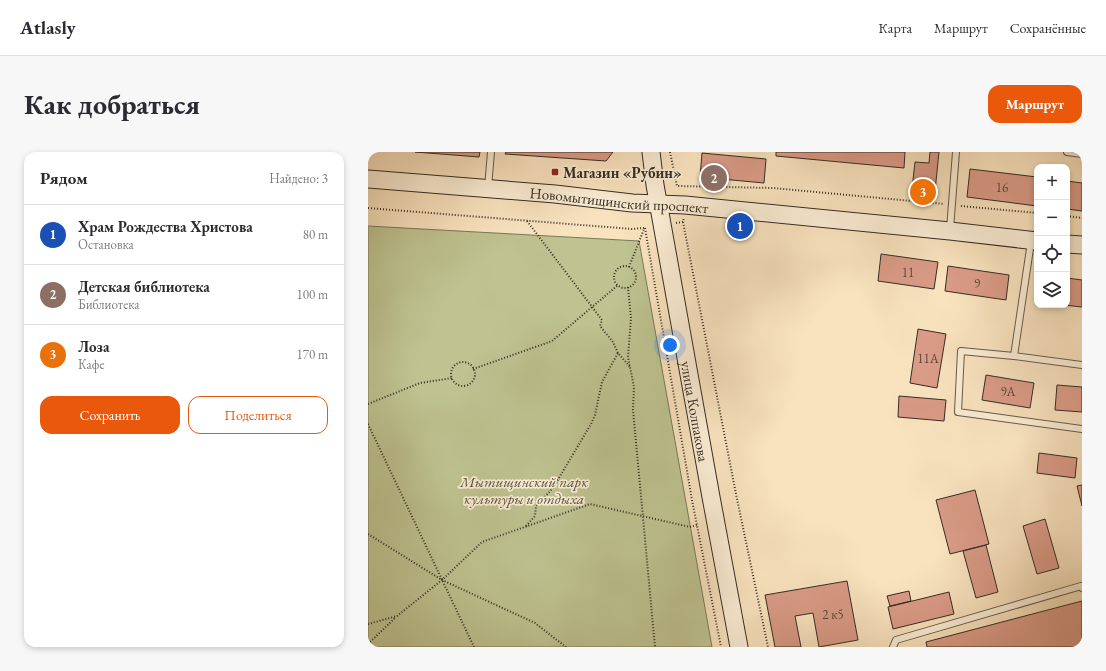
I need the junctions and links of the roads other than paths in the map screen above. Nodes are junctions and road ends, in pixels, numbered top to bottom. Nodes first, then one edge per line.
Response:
1 (491, 152) edge
2 (651, 152) edge
3 (956, 152) edge
4 (1067, 152) edge
5 (1082, 154) edge
6 (368, 179) edge
7 (488, 189) junction
8 (659, 204) junction
9 (950, 231) junction
10 (1034, 241) edge
11 (1070, 244) edge
12 (1082, 245) edge
13 (1014, 356) junction
14 (1082, 365) edge
15 (1082, 429) edge
16 (1082, 588) edge
17 (739, 647) edge
18 (893, 647) edge

1 - 7 lane
2 - 8 main road, улица Колпакова
3 - 9 lane
4 - 5 lane
6 - 7 main road, Новомытищинский проспект
7 - 8 main road, Новомытищинский проспект
8 - 9 main road, Новомытищинский проспект
8 - 17 main road, улица Колпакова
9 - 10 main road, Новомытищинский проспект
10 - 13 lane
11 - 12 main road
13 - 14 lane
13 - 15 lane
16 - 18 lane

